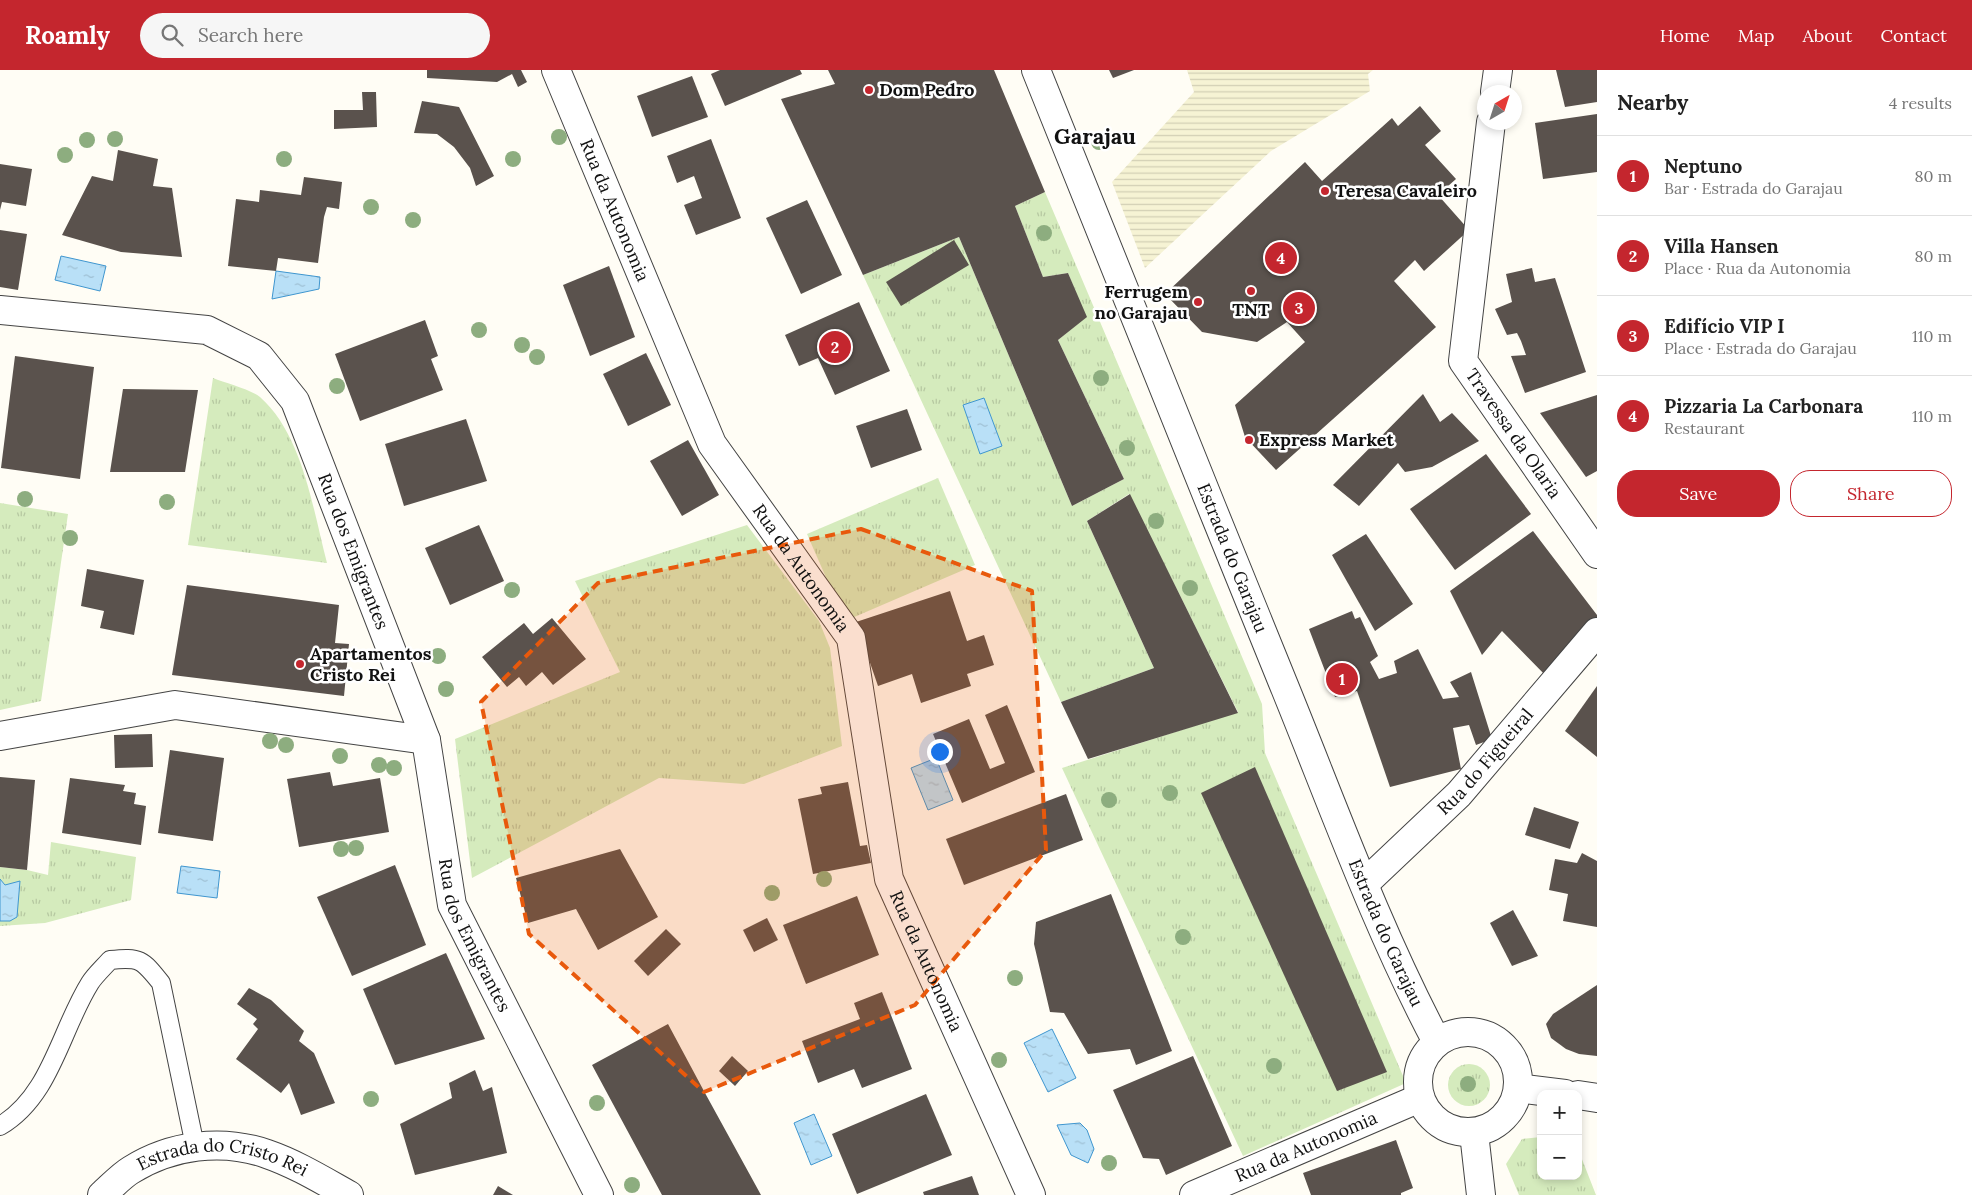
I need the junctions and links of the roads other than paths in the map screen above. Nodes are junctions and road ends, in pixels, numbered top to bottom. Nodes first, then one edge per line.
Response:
1 (556, 70) edge
2 (1036, 70) edge
3 (1498, 70) edge
4 (1496, 85) edge
5 (1490, 130) edge
6 (0, 310) edge
7 (1597, 554) edge
8 (1597, 632) edge
9 (0, 736) edge
10 (426, 740) junction
11 (1365, 884) junction
12 (1437, 1042) junction
13 (1518, 1088) junction
14 (1537, 1090) edge
15 (1582, 1096) edge
16 (1420, 1098) junction
17 (1597, 1098) edge
18 (0, 1126) edge
19 (1474, 1132) junction
20 (195, 1146) junction
21 (102, 1195) edge
22 (349, 1195) edge
23 (599, 1195) edge
24 (1031, 1195) edge
25 (1194, 1195) edge
26 (1481, 1195) edge

1 - 24 street, Rua da Autonomia
2 - 11 street, Estrada do Garajau
3 - 4 street
5 - 7 street, Travessa da Olaria
6 - 10 street, Rua dos Emigrantes
8 - 11 street, Rua do Figueiral
9 - 10 street
10 - 23 street, Rua dos Emigrantes
11 - 12 street, Estrada do Garajau
12 - 13 street
12 - 16 street
13 - 14 street
13 - 19 street
15 - 17 street
16 - 19 street
16 - 25 street, Rua da Autonomia
18 - 20 lane
19 - 26 street
20 - 21 street, Estrada do Cristo Rei
20 - 22 street, Estrada do Cristo Rei

